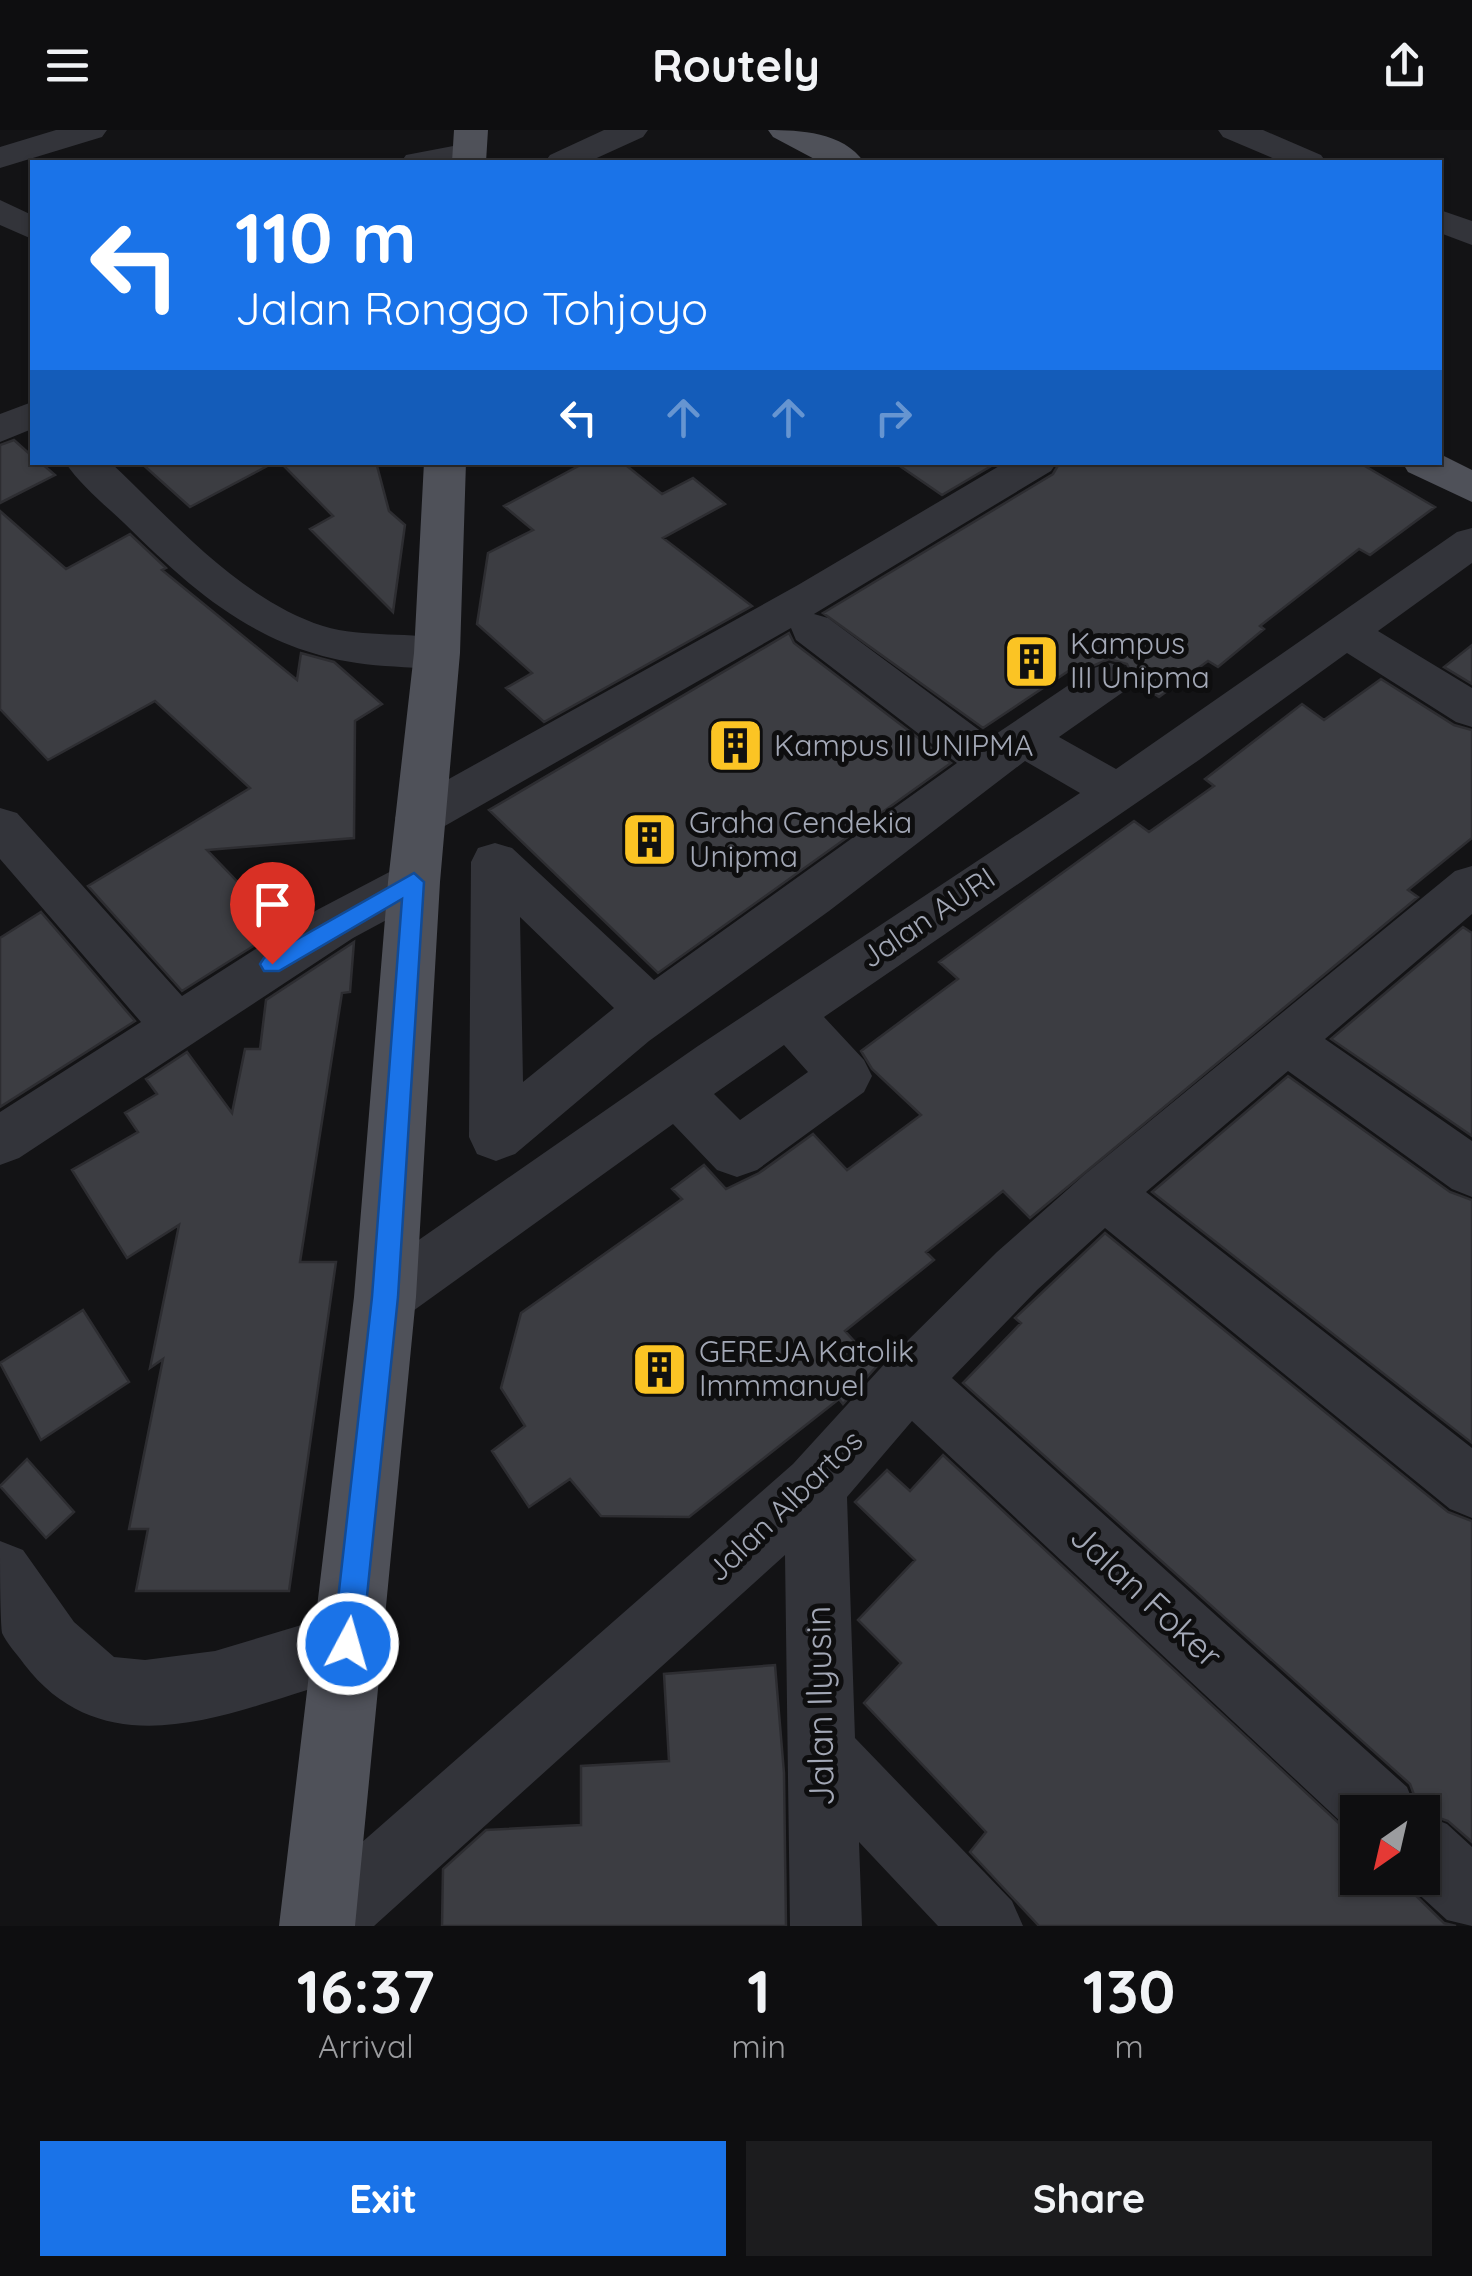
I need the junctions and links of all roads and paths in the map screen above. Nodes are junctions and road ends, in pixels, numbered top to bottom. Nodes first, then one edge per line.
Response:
1 (90, 130) edge
2 (631, 130) edge
3 (785, 130) edge
4 (1235, 130) edge
5 (470, 148) edge
6 (0, 158) edge
7 (425, 160) edge
8 (566, 160) edge
9 (842, 160) edge
10 (1304, 160) edge
11 (0, 210) edge
12 (1442, 221) edge
13 (30, 228) edge
14 (1472, 234) edge
15 (30, 415) edge
16 (0, 430) edge
17 (89, 465) edge
18 (446, 465) edge
19 (1032, 465) edge
20 (1429, 465) edge
21 (1472, 488) edge
22 (1472, 542) edge
23 (812, 630) dead end
24 (1348, 633) junction
25 (437, 653) junction
26 (1110, 679) dead end
27 (1472, 710) edge
28 (1007, 750) junction
29 (1117, 792) junction
30 (419, 818) junction
31 (0, 826) edge
32 (414, 882) junction
33 (1466, 901) edge
34 (651, 1010) junction
35 (788, 1014) junction
36 (176, 1025) junction
37 (1286, 1040) junction
38 (676, 1092) junction
39 (0, 1140) edge
40 (1472, 1172) edge
41 (1104, 1193) junction
42 (385, 1297) junction
43 (910, 1379) junction
44 (814, 1486) junction
45 (1472, 1487) edge
46 (0, 1573) edge
47 (348, 1644) junction
48 (820, 1751) junction
49 (1363, 1795) edge
50 (1440, 1866) edge
51 (1472, 1895) edge
52 (318, 1926) edge
53 (826, 1926) edge
54 (986, 1926) edge

1 - 6 street
2 - 8 street
3 - 9 main road
4 - 10 street
5 - 7 street
11 - 13 street
12 - 14 street
15 - 16 street
17 - 25 street
18 - 25 main road
19 - 30 street
20 - 21 main road
22 - 24 street, Jalan AURI
23 - 28 street
24 - 27 street
24 - 29 street, Jalan AURI
25 - 30 main road
26 - 28 street
28 - 29 street
28 - 34 street
29 - 35 street, Jalan AURI
30 - 32 main road
31 - 36 street
32 - 36 street
32 - 42 main road
33 - 37 street, Jalan Albartos
34 - 34 street
35 - 38 street, Jalan AURI
35 - 38 street
36 - 39 street
37 - 40 street
37 - 41 street, Jalan Albartos
38 - 42 street, Jalan AURI
41 - 43 street, Jalan Albartos
41 - 45 street
42 - 47 main road
43 - 44 street, Jalan Albartos
43 - 49 street, Jalan Foker
44 - 48 street, Jalan Ilyusin
44 - 52 street, Jalan Albartos
46 - 47 street
47 - 52 main road
48 - 53 street, Jalan Ilyusin
48 - 54 street
50 - 51 street

